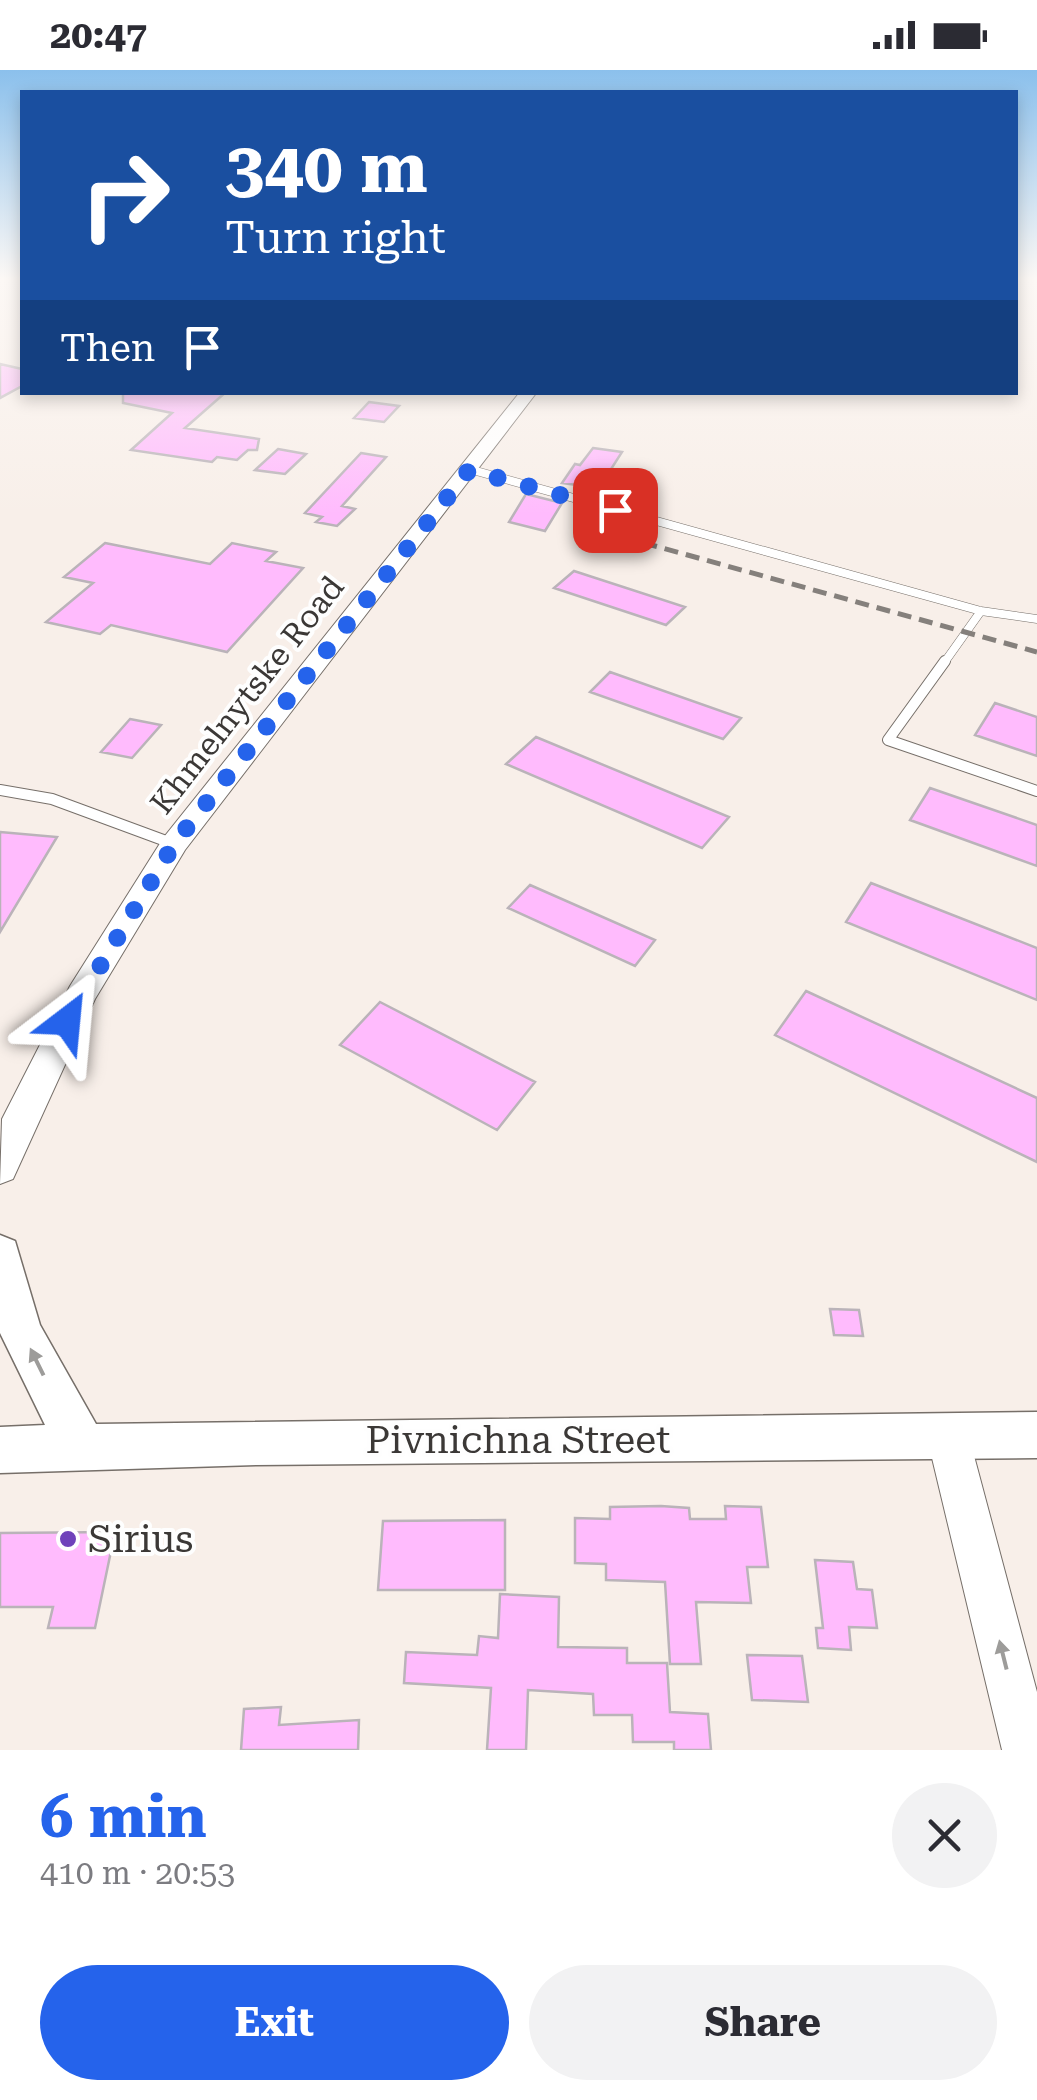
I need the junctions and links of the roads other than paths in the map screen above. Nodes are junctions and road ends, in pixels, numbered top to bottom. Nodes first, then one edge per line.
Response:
1 (526, 395) edge
2 (469, 470) junction
3 (981, 612) junction
4 (1037, 619) edge
5 (0, 790) edge
6 (1037, 791) edge
7 (174, 844) junction
8 (0, 1168) edge
9 (0, 1254) edge
10 (1037, 1435) edge
11 (948, 1437) junction
12 (84, 1448) junction
13 (0, 1450) edge
14 (1027, 1750) edge

1 - 2 street, Khmelnytske Road
2 - 3 lane
2 - 7 street, Khmelnytske Road
3 - 4 lane
3 - 6 lane
5 - 7 lane
7 - 8 street, Khmelnytske Road
12 -> 9 main road
10 - 11 main road, Pivnichna Street
11 - 12 main road, Pivnichna Street
14 -> 11 street
12 - 13 main road, Pivnichna Street

